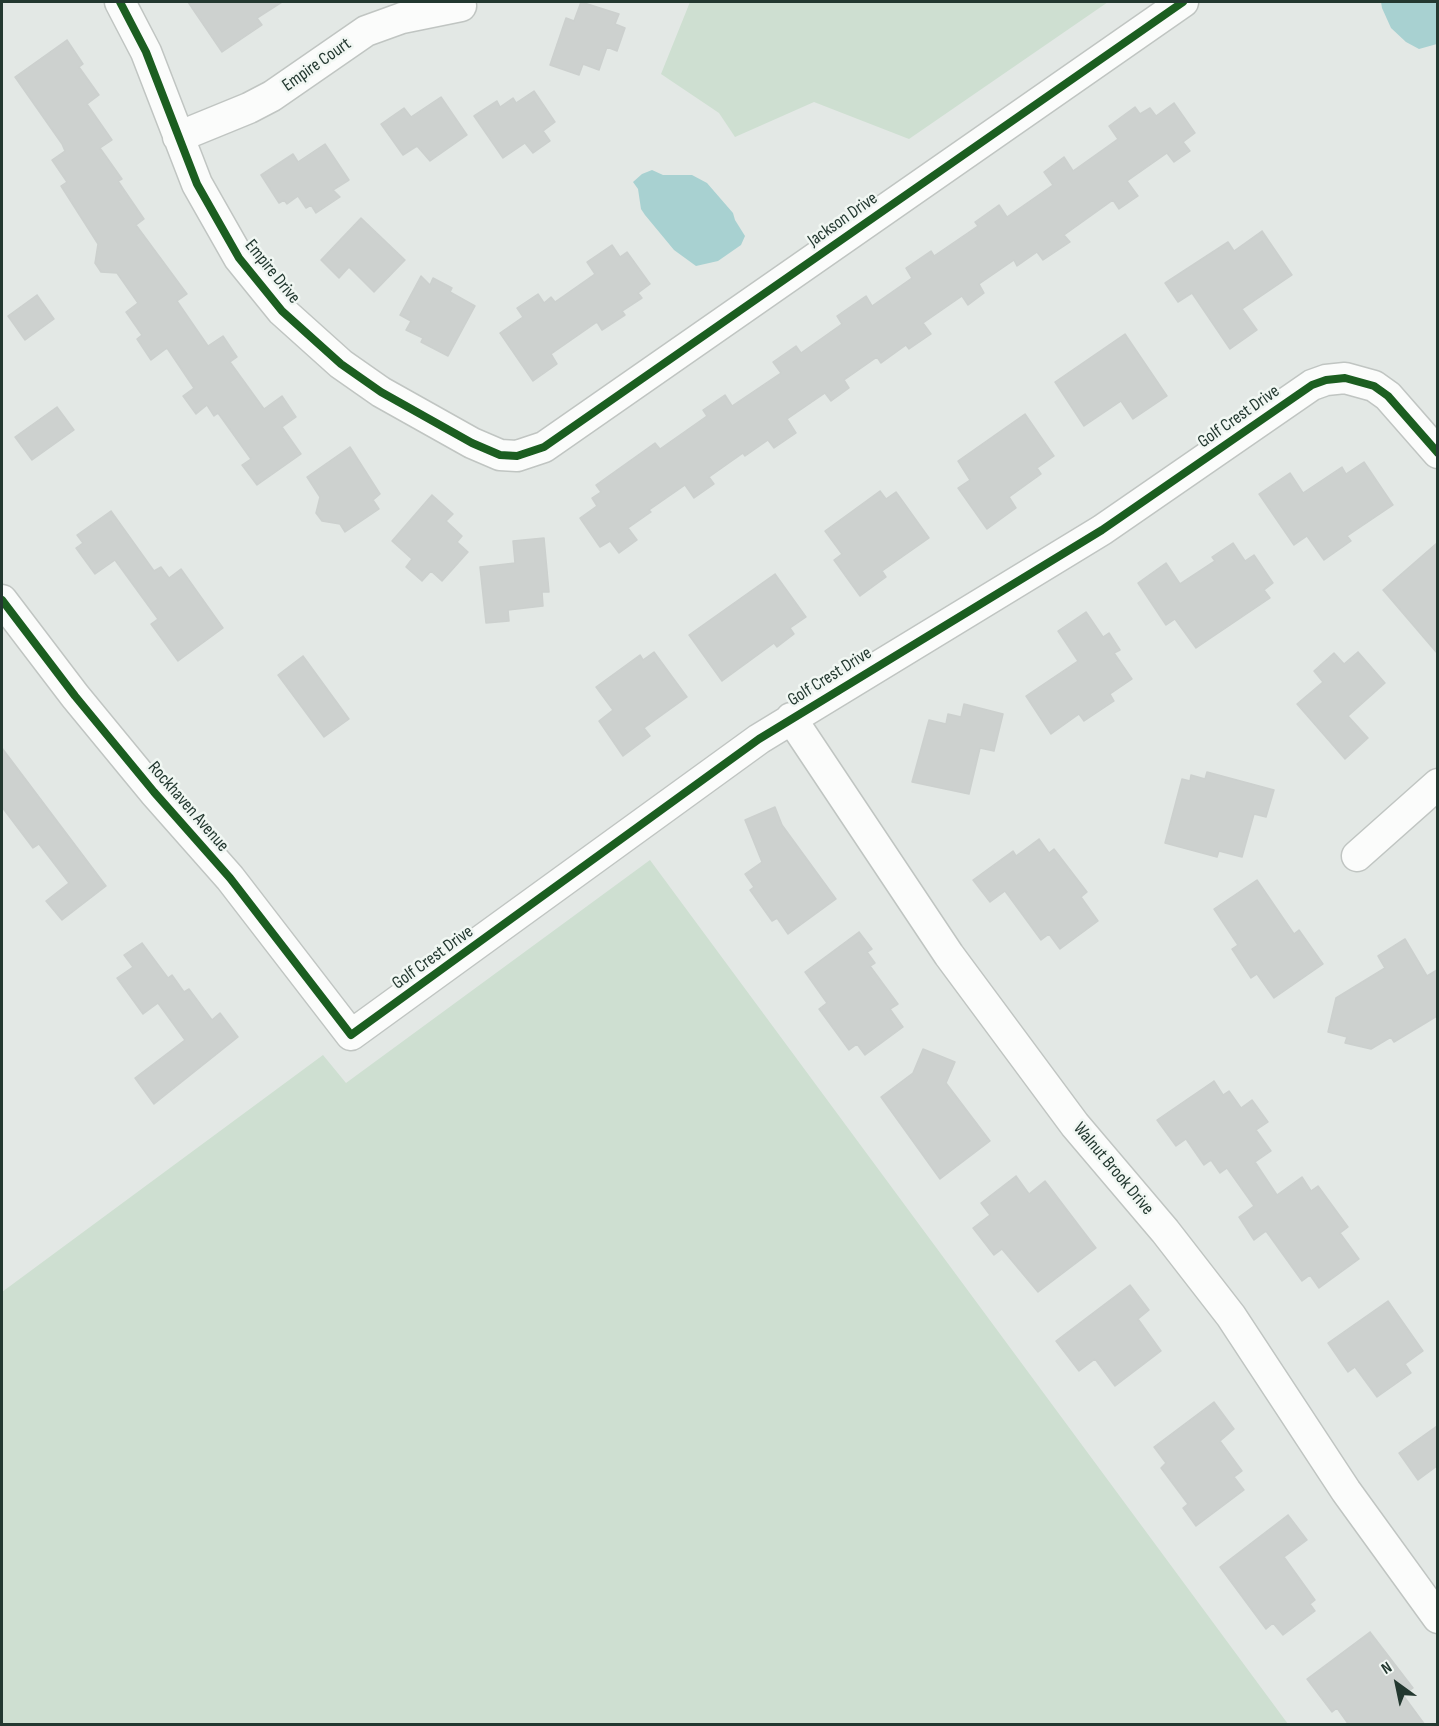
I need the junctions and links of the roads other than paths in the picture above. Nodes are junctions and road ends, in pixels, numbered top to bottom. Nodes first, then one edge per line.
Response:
1 (120, 2) edge
2 (1183, 2) edge
3 (461, 6) dead end
4 (178, 137) junction
5 (1437, 453) edge
6 (517, 456) joint
7 (2, 600) edge
8 (791, 718) junction
9 (1437, 784) edge
10 (1357, 856) dead end
11 (351, 1035) joint
12 (1437, 1618) edge

1 - 4 street, Empire Drive
2 - 6 street, Jackson Drive
3 - 4 street, Empire Court
4 - 6 street, Empire Drive
5 - 8 street, Golf Crest Drive
7 - 11 street, Rockhaven Avenue
8 - 11 street, Golf Crest Drive
8 - 12 street, Walnut Brook Drive
9 - 10 street

